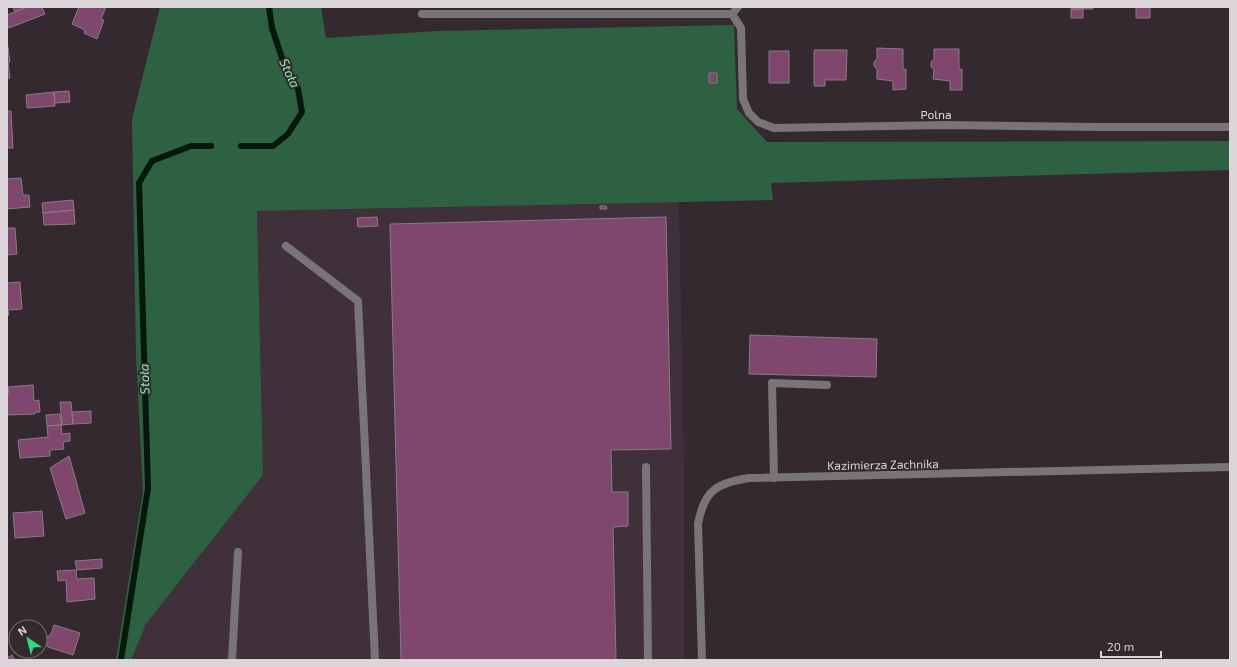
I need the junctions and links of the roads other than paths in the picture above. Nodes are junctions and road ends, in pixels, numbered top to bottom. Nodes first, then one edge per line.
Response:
1 (738, 7) edge
2 (422, 14) dead end
3 (732, 14) junction
4 (1230, 127) edge
5 (286, 246) dead end
6 (827, 385) dead end
7 (646, 467) dead end
8 (1230, 467) edge
9 (774, 478) junction
10 (238, 552) dead end
11 (232, 660) edge
12 (375, 660) edge
13 (648, 660) edge
14 (702, 660) edge

1 - 3 street
2 - 3 street
3 - 4 street, Polna
5 - 12 street
6 - 9 street
7 - 13 street
8 - 9 street, Kazimierza Zachnika
9 - 14 street, Kazimierza Zachnika
10 - 11 street

